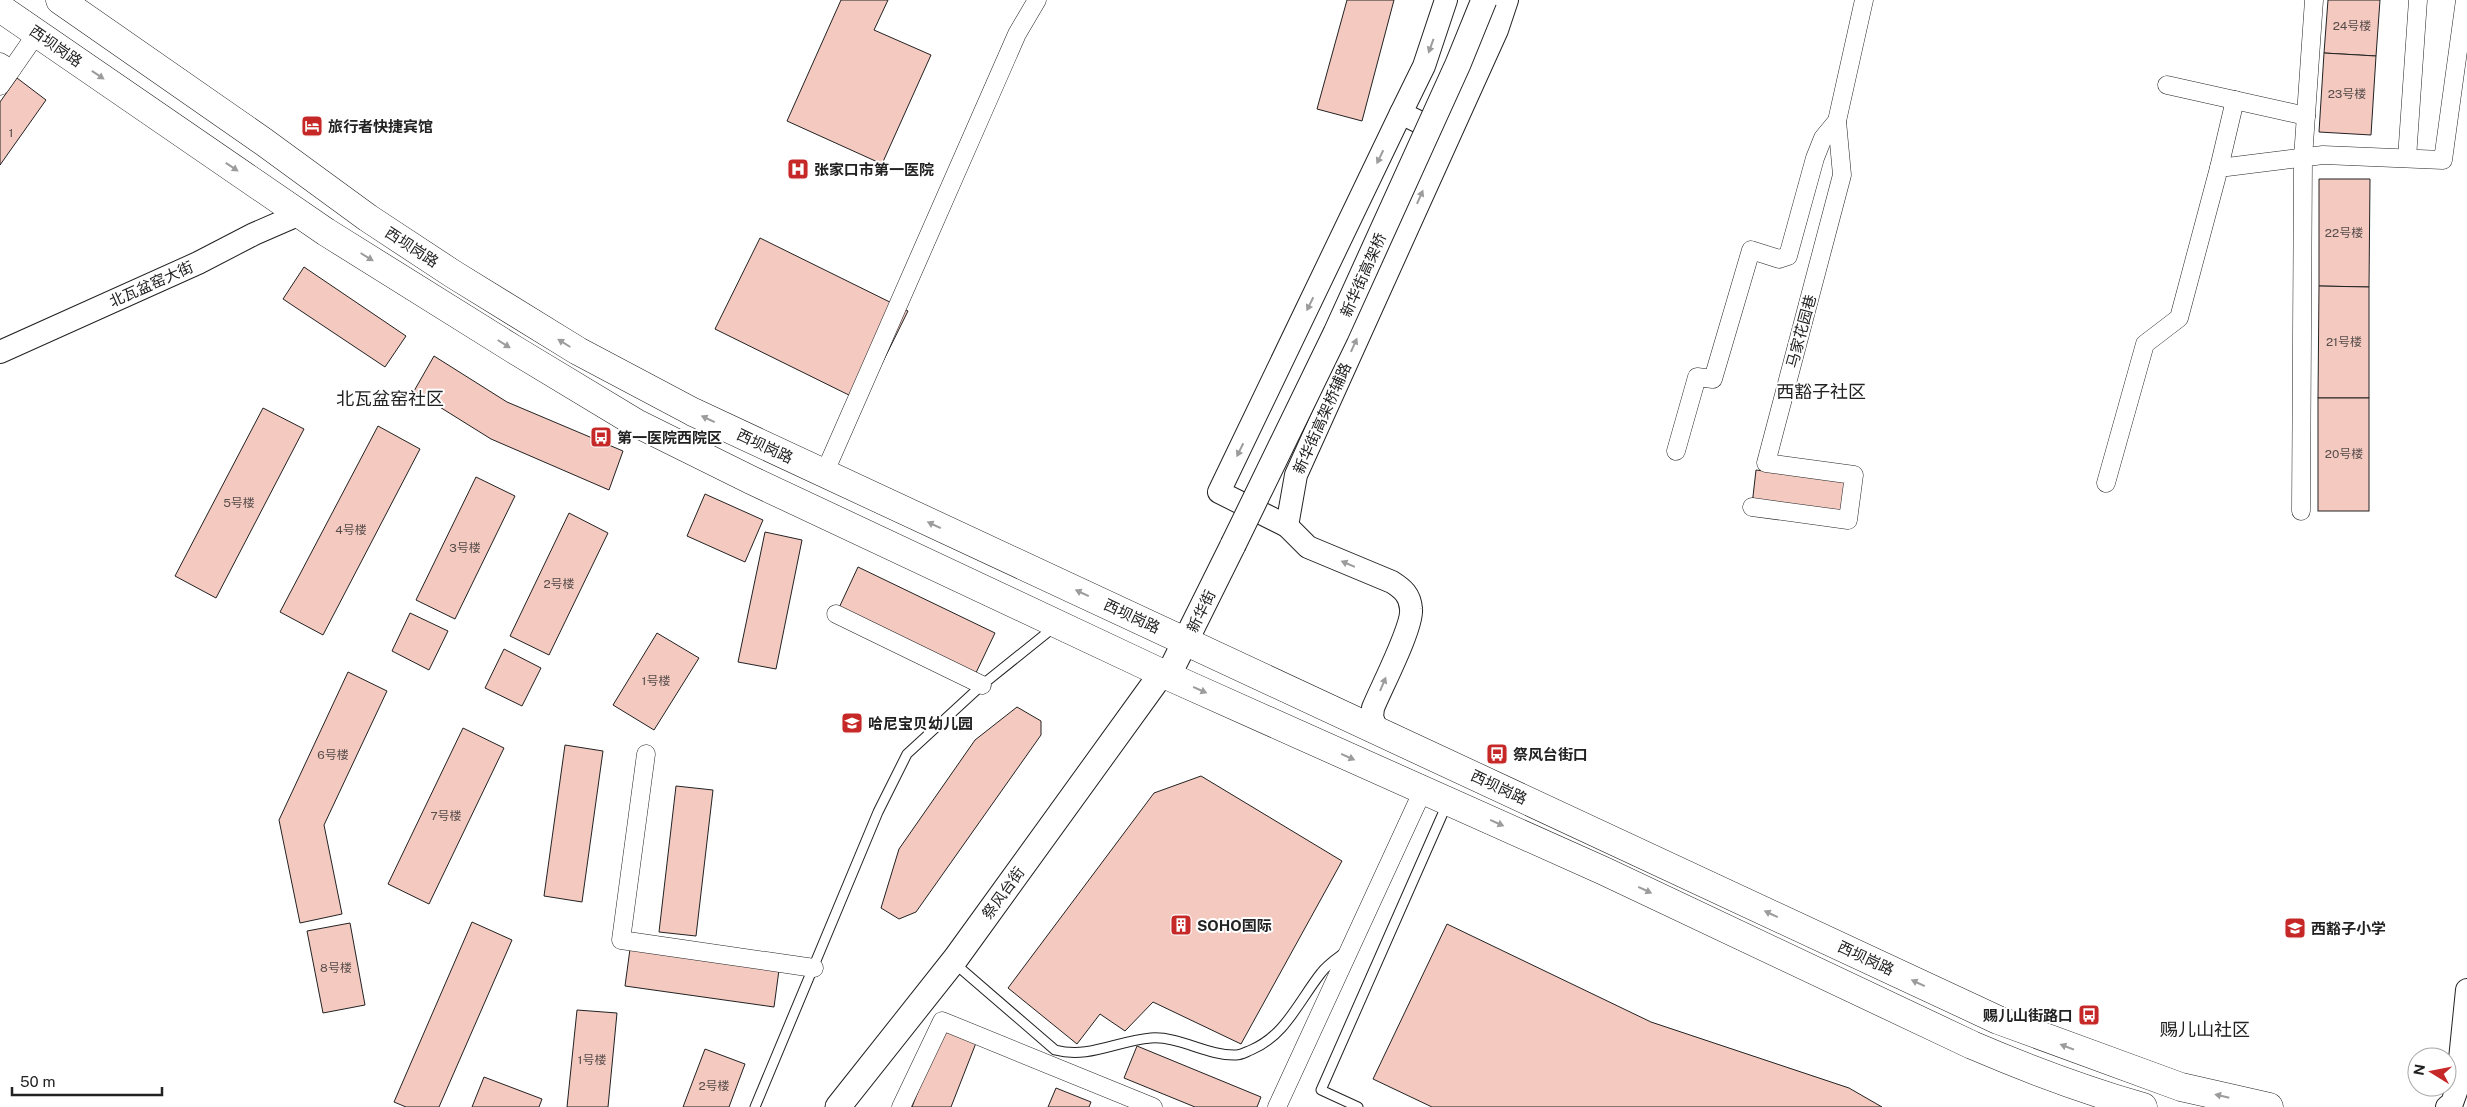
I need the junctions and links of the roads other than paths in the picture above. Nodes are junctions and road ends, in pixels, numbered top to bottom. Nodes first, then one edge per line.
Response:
1 (60, 0) edge
2 (1037, 0) edge
3 (1446, 0) edge
4 (1471, 0) edge
5 (1484, 0) edge
6 (1507, 0) edge
7 (1864, 0) edge
8 (2314, 0) edge
9 (2418, 0) edge
10 (2465, 0) edge
11 (0, 8) edge
12 (37, 33) junction
13 (6, 66) edge
14 (2167, 85) dead end
15 (0, 86) edge
16 (2235, 100) junction
17 (1401, 113) junction
18 (2306, 116) junction
19 (1837, 121) junction
20 (1448, 136) junction
21 (2303, 158) junction
22 (2407, 158) junction
23 (2219, 168) junction
24 (319, 182) junction
25 (300, 214) junction
26 (0, 352) edge
27 (1676, 450) dead end
28 (824, 474) junction
29 (2106, 483) dead end
30 (1752, 508) dead end
31 (2300, 511) dead end
32 (1287, 526) junction
33 (1227, 542) junction
34 (836, 614) dead end
35 (1058, 624) junction
36 (1180, 638) junction
37 (1162, 673) junction
38 (982, 685) junction
39 (1376, 730) junction
40 (646, 754) dead end
41 (1436, 796) junction
42 (1352, 946) junction
43 (952, 962) junction
44 (814, 968) junction
45 (2467, 990) edge
46 (755, 1107) edge
47 (838, 1107) edge
48 (901, 1107) edge
49 (1153, 1107) edge
50 (1277, 1107) edge
51 (1358, 1107) edge
52 (2143, 1107) edge
53 (2269, 1107) edge
54 (2447, 1107) edge

1 - 24 main road, 西坝岗路
2 - 28 street
3 -> 17 street
4 - 33 main road, 新华街高架桥
5 - 33 main road, 新华街高架桥, bridge
6 - 20 street, 新华街高架桥辅路
7 - 19 street, 马家花园巷
8 - 18 street
9 - 22 street
10 - 22 street
11 - 12 main road, 西坝岗路
12 - 13 street
12 -> 25 main road, 西坝岗路
13 - 15 street
14 - 16 street
16 - 18 street
16 - 23 street
17 - 20 street
17 -> 32 street
18 - 21 street
19 - 27 street
19 - 30 street, 马家花园巷
32 -> 20 street, 新华街高架桥辅路
21 - 22 street
21 - 23 street
21 - 31 street
23 - 29 street
24 - 25 main road
28 -> 24 main road, 西坝岗路
25 - 26 street, 北瓦盆窑大街
25 -> 35 main road, 西坝岗路
36 -> 28 main road, 西坝岗路
39 -> 32 street
33 - 36 main road, 新华街
34 - 38 street
35 - 37 main road, 西坝岗路
35 - 38 lane
36 - 37 main road, 新华街
36 - 39 main road, 西坝岗路
37 -> 41 main road, 西坝岗路
37 - 43 main road, 祭风台街
38 - 44 lane
53 -> 39 main road, 西坝岗路
40 - 44 street
41 - 42 street
41 - 51 lane
41 -> 52 main road, 西坝岗路
42 - 43 lane
42 - 50 street
43 - 47 main road, 祭风台街
44 - 46 lane
45 - 54 street
48 - 49 street

